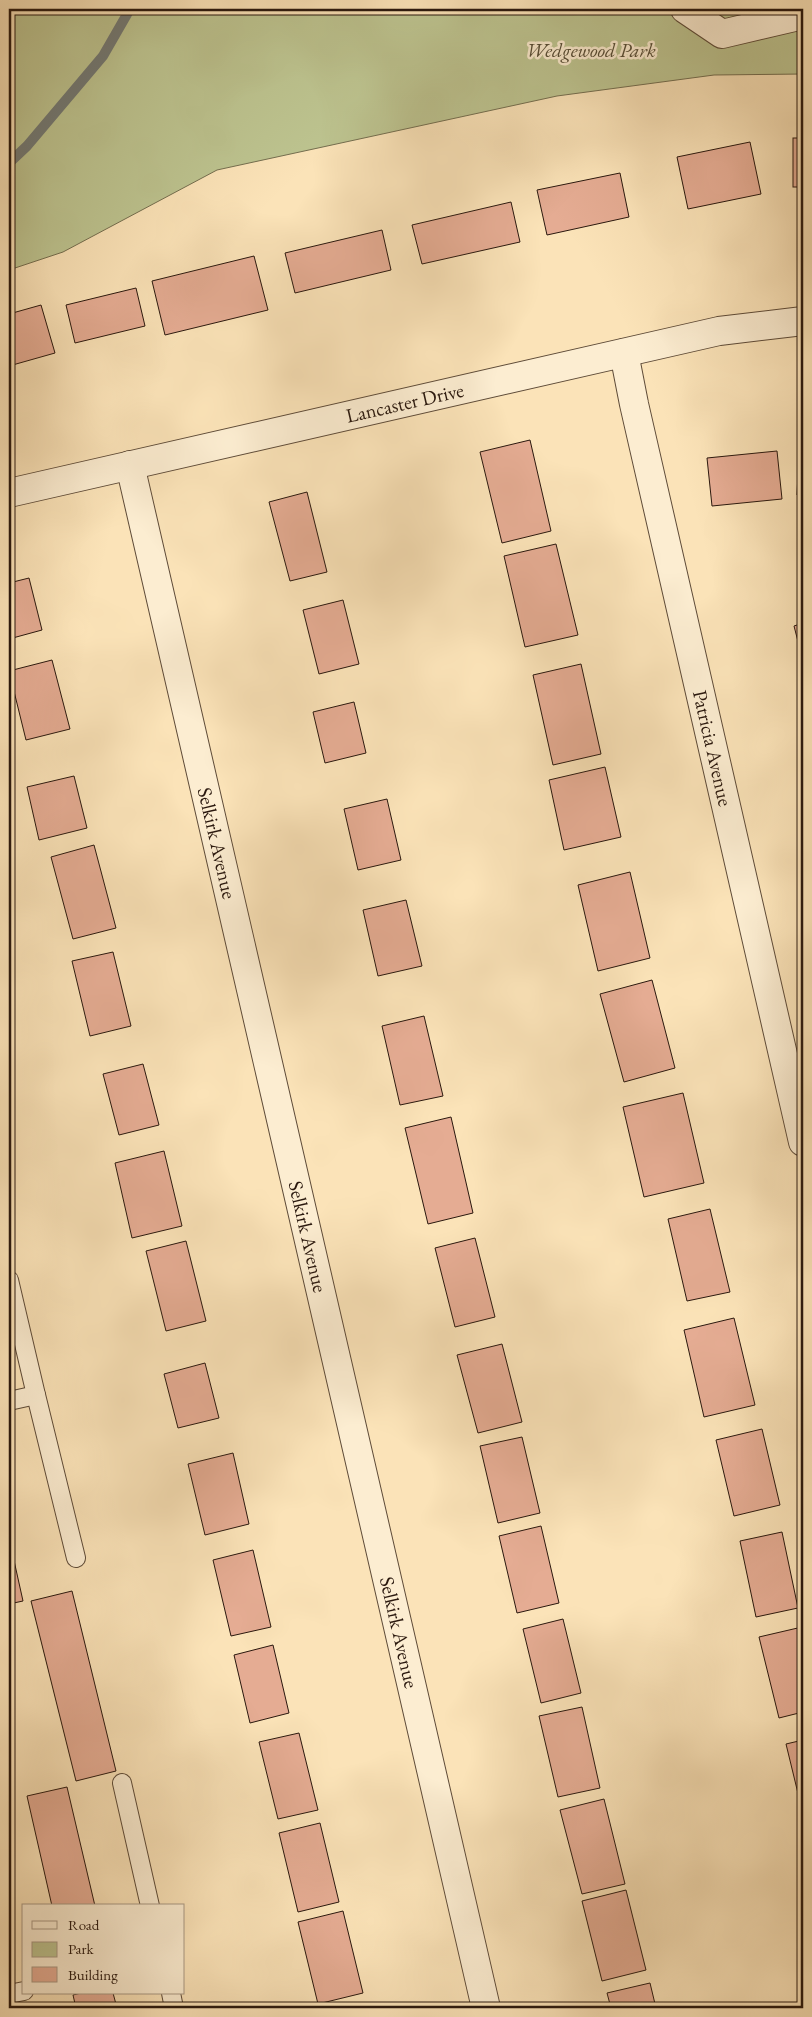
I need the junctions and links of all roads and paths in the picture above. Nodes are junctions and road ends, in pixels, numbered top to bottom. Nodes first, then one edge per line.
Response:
1 (685, 9) edge
2 (803, 15) edge
3 (803, 321) edge
4 (624, 353) junction
5 (130, 465) junction
6 (9, 493) edge
7 (803, 1142) edge
8 (9, 1280) edge
9 (36, 1394) junction
10 (9, 1401) edge
11 (76, 1558) dead end
12 (122, 1783) dead end
13 (150, 1904) edge
14 (22, 1991) edge
15 (9, 1994) edge
16 (171, 1994) edge
17 (174, 2008) edge
18 (486, 2008) edge

1 - 2 street
3 - 4 street, Lancaster Drive
4 - 5 street, Lancaster Drive
4 - 7 street, Patricia Avenue
5 - 6 street, Lancaster Drive
5 - 18 street, Selkirk Avenue
8 - 9 lane
9 - 10 lane
9 - 11 lane
12 - 13 lane
14 - 15 lane
16 - 17 lane

